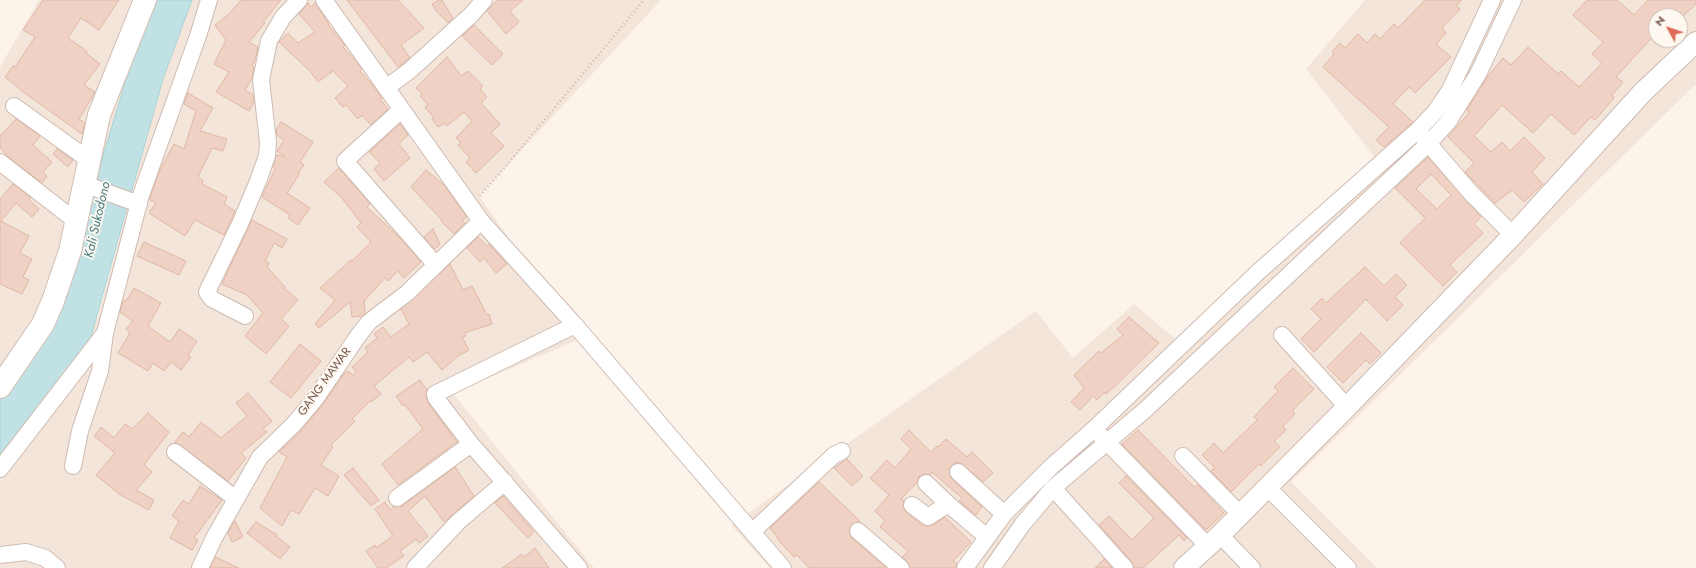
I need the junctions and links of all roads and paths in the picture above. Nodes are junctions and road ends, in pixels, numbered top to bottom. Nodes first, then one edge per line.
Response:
1 (145, 0) edge
2 (209, 0) edge
3 (299, 0) edge
4 (324, 0) edge
5 (484, 0) edge
6 (644, 0) edge
7 (1492, 0) edge
8 (1514, 0) edge
9 (1696, 42) edge
10 (386, 88) junction
11 (14, 106) dead end
12 (401, 110) junction
13 (1423, 137) junction
14 (88, 160) junction
15 (0, 162) edge
16 (87, 186) junction
17 (136, 203) junction
18 (470, 206) junction
19 (481, 221) junction
20 (77, 222) junction
21 (1513, 235) junction
22 (436, 265) junction
23 (245, 316) dead end
24 (575, 325) junction
25 (105, 333) junction
26 (1282, 335) dead end
27 (0, 387) edge
28 (1347, 407) junction
29 (1101, 436) junction
30 (471, 444) junction
31 (842, 451) dead end
32 (175, 452) dead end
33 (1183, 456) dead end
34 (72, 466) dead end
35 (0, 469) edge
36 (1060, 470) junction
37 (958, 472) dead end
38 (505, 482) junction
39 (926, 483) dead end
40 (1267, 487) junction
41 (1054, 488) junction
42 (397, 498) dead end
43 (236, 499) junction
44 (948, 504) junction
45 (912, 505) dead end
46 (1004, 514) junction
47 (1240, 514) junction
48 (858, 531) dead end
49 (752, 532) junction
50 (987, 538) junction
51 (1214, 540) junction
52 (0, 555) edge
53 (574, 566) edge
54 (57, 568) edge
55 (200, 568) edge
56 (415, 568) edge
57 (782, 568) edge
58 (901, 568) edge
59 (965, 568) edge
60 (992, 568) edge
61 (1125, 568) edge
62 (1184, 568) edge
63 (1252, 568) edge
64 (1348, 568) edge

1 - 14 main road
2 - 17 street
3 - 23 street
4 - 10 street
5 - 10 street
6 - 18 path
7 - 13 street
8 - 13 street
9 - 21 street
10 - 12 street
11 - 14 street
12 - 18 street
12 - 22 street
13 - 21 street
13 - 29 street
13 - 29 street
14 - 16 main road
15 - 20 street
16 - 17 street
16 - 20 main road
17 - 25 street
18 - 19 street
19 - 22 street, GANG MAWAR
19 - 24 street
20 - 27 main road
21 - 28 street
22 - 43 street, GANG MAWAR
24 - 30 street
24 - 49 street
25 - 34 street
25 - 35 street
26 - 28 street
28 - 40 street
29 - 36 street
29 - 51 street
30 - 38 street
30 - 42 street
31 - 49 street
32 - 43 street
33 - 47 street
36 - 41 street
36 - 46 street
37 - 46 street
38 - 53 street
38 - 56 street
39 - 44 street
40 - 47 street
40 - 64 street
41 - 60 street
41 - 61 street
43 - 55 street, GANG MAWAR
44 - 45 street
44 - 50 street
46 - 50 street
47 - 51 street
48 - 58 street
49 - 57 street
50 - 59 street
51 - 62 street
51 - 63 street
52 - 54 street

